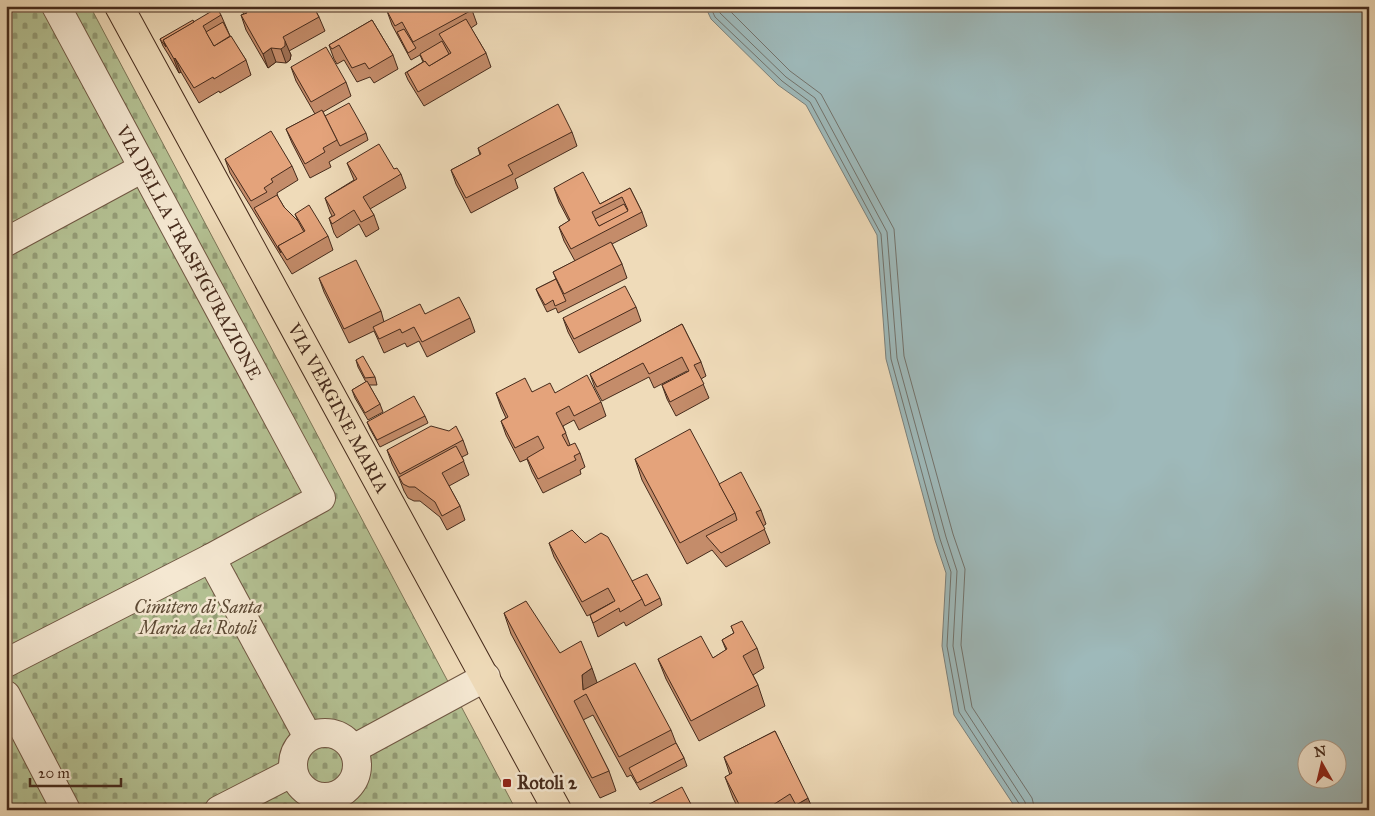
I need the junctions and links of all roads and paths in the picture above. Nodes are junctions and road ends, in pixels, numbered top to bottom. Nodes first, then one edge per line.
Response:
1 (56, 6) edge
2 (119, 6) edge
3 (143, 168) junction
4 (6, 242) edge
5 (211, 558) junction
6 (6, 663) edge
7 (486, 677) junction
8 (6, 695) edge
9 (308, 736) junction
10 (353, 749) junction
11 (293, 772) junction
12 (340, 803) edge
13 (66, 810) edge
14 (219, 810) edge
15 (557, 810) edge

1 - 3 lane, VIA DELLA TRASFIGURAZIONE
2 - 7 main road, VIA VERGINE MARIA
3 - 4 lane
3 - 5 lane, VIA DELLA TRASFIGURAZIONE
5 - 6 lane
5 - 9 lane
7 - 10 lane
7 - 15 main road, VIA VERGINE MARIA
8 - 13 lane
9 - 10 lane
9 - 11 lane
10 - 12 lane
11 - 12 lane
11 - 14 lane

